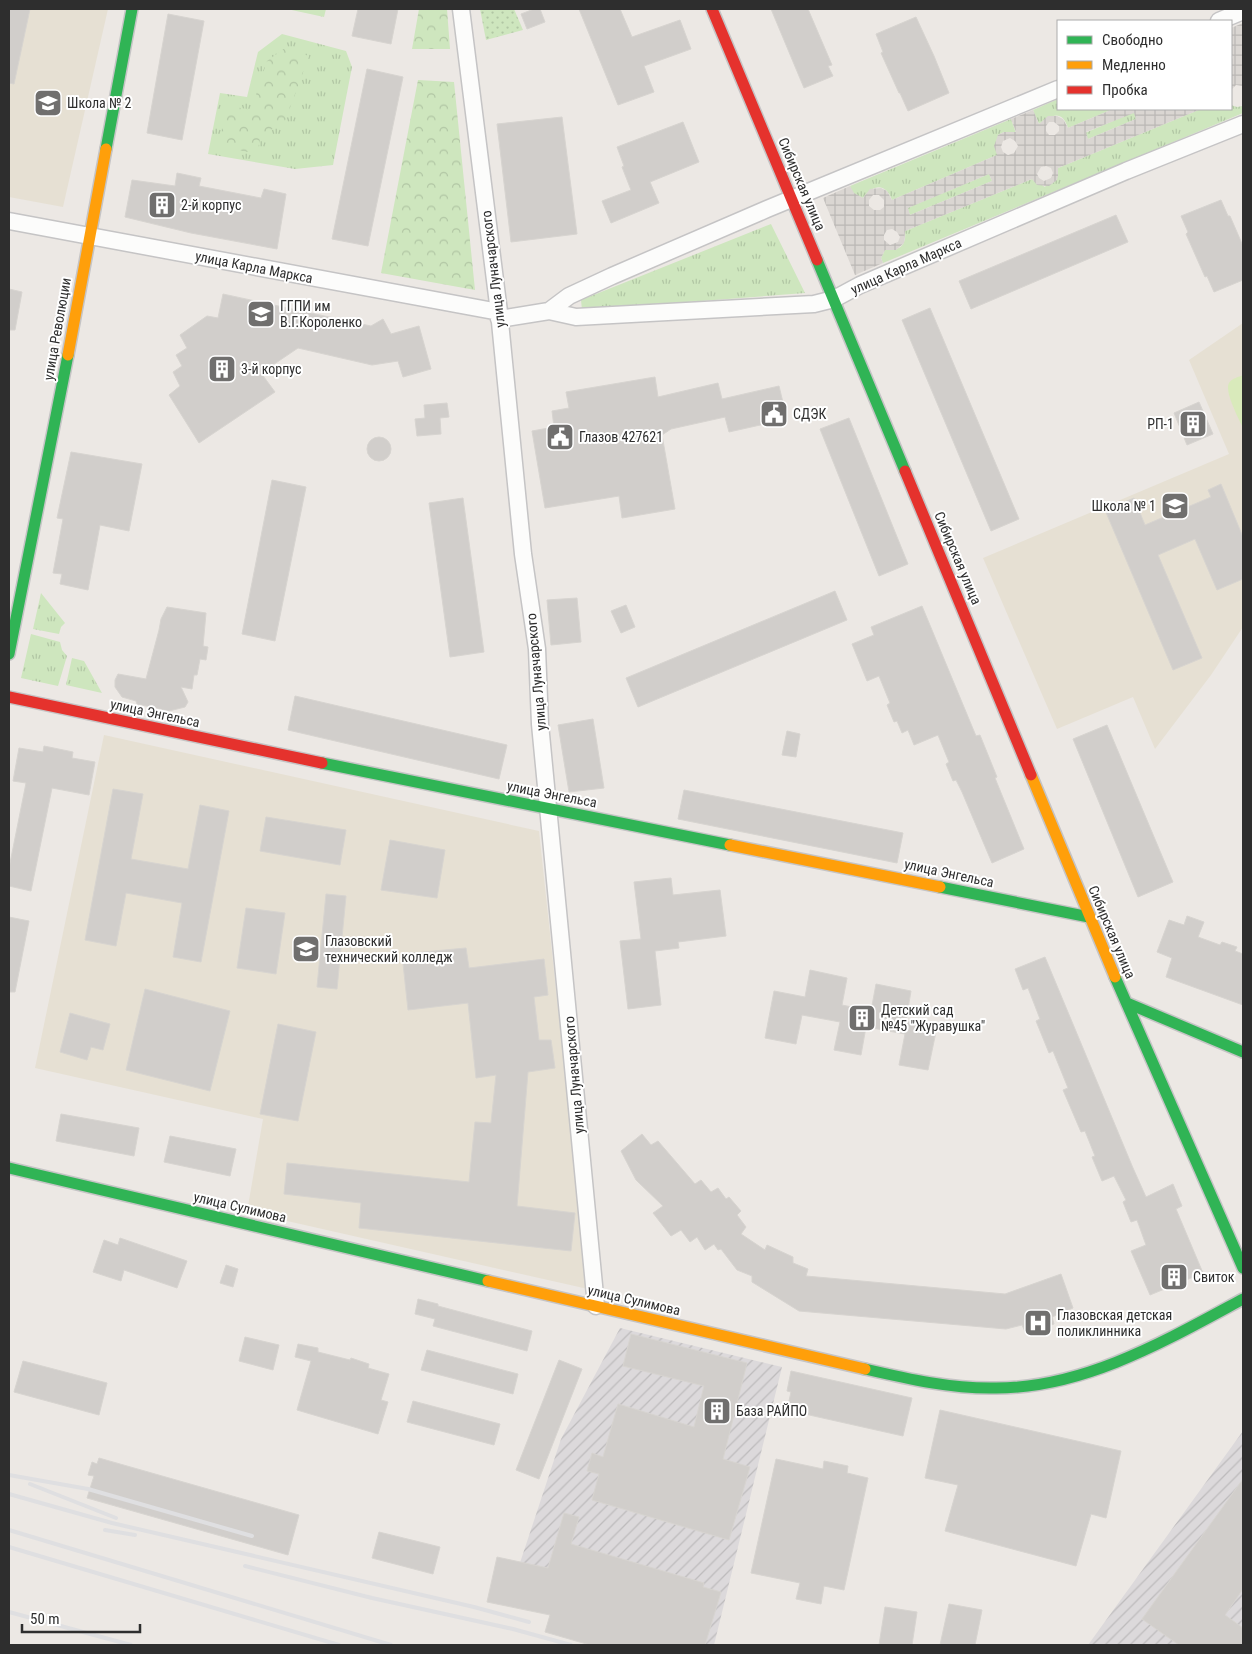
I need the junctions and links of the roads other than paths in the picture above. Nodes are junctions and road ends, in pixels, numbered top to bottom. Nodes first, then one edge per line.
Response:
1 (132, 9) edge
2 (461, 9) edge
3 (712, 9) edge
4 (1243, 11) edge
5 (1221, 20) edge
6 (1057, 89) edge
7 (1243, 124) edge
8 (792, 200) junction
9 (9, 221) edge
10 (89, 236) junction
11 (834, 299) junction
12 (549, 312) junction
13 (499, 315) junction
14 (9, 654) edge
15 (9, 697) edge
16 (549, 809) junction
17 (1089, 918) junction
18 (1127, 1003) junction
19 (1243, 1052) edge
20 (9, 1168) edge
21 (1243, 1268) edge
22 (1243, 1299) edge
23 (596, 1306) junction

1 - 10 main road, улица Революции
2 - 13 street, улица Луначарского
3 - 8 main road, Сибирская улица
4 - 5 street
6 - 8 street
7 - 11 street, улица Карла Маркса
8 - 11 main road, Сибирская улица
8 - 12 street
9 - 10 street, улица Карла Маркса
10 - 13 street, улица Карла Маркса
10 - 14 main road, улица Революции
11 - 12 street, улица Карла Маркса
11 - 17 main road, Сибирская улица
12 - 13 street, улица Карла Маркса
13 - 16 street, улица Луначарского
15 - 16 main road, улица Энгельса
16 - 17 main road, улица Энгельса
16 - 23 street, улица Луначарского
17 - 18 main road, Сибирская улица
18 - 19 main road
18 - 21 main road, Сибирская улица
20 - 23 main road, улица Сулимова
22 - 23 main road, улица Сулимова

